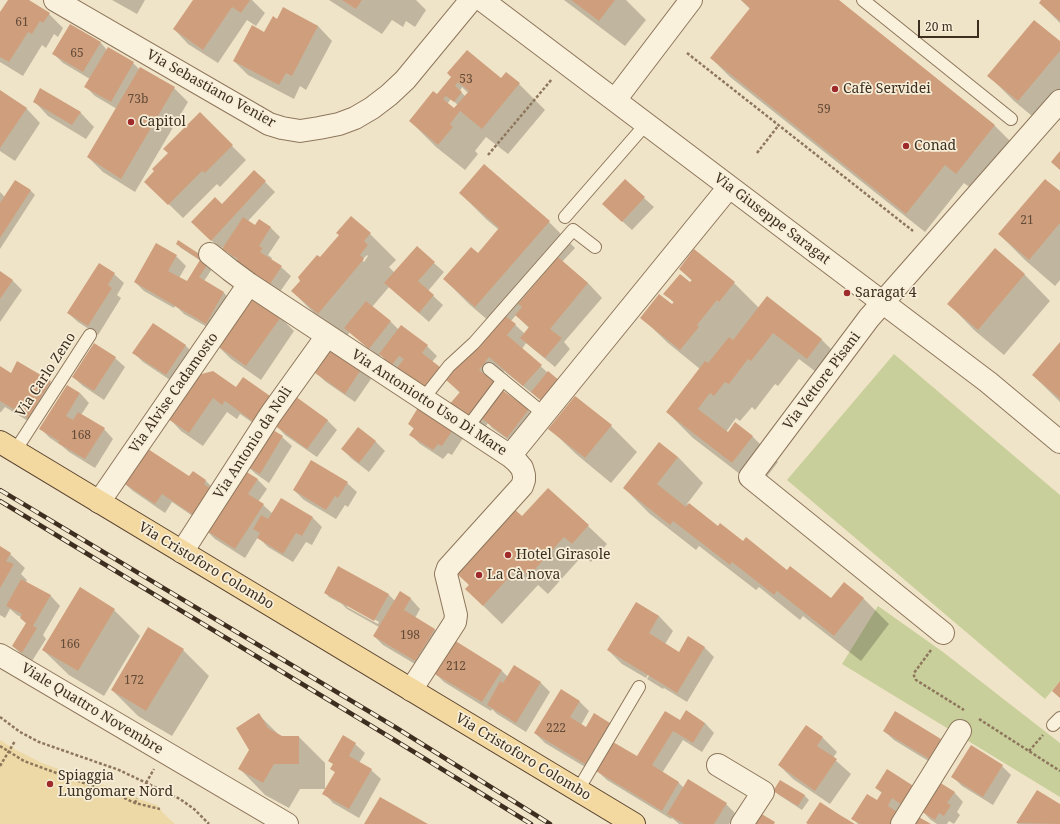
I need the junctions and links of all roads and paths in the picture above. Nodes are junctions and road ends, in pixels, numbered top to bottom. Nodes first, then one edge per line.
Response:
1 (56, 0) edge
2 (471, 0) edge
3 (482, 0) edge
4 (691, 0) edge
5 (863, 0) edge
6 (687, 53) dead end
7 (566, 64) junction
8 (614, 100) junction
9 (1060, 101) edge
10 (1011, 119) dead end
11 (646, 124) junction
12 (778, 126) junction
13 (757, 153) dead end
14 (488, 155) dead end
15 (729, 187) junction
16 (565, 217) dead end
17 (913, 231) dead end
18 (595, 247) dead end
19 (210, 254) dead end
20 (249, 284) junction
21 (883, 303) junction
22 (90, 335) dead end
23 (327, 336) junction
24 (489, 369) dead end
25 (503, 380) junction
26 (422, 398) junction
27 (544, 414) junction
28 (467, 428) junction
29 (1060, 442) edge
30 (7, 447) edge
31 (510, 456) junction
32 (99, 502) junction
33 (182, 552) junction
34 (943, 633) joint
35 (0, 655) edge
36 (639, 687) dead end
37 (411, 690) junction
38 (0, 717) edge
39 (969, 721) junction
40 (15, 741) dead end
41 (0, 746) edge
42 (8, 751) junction
43 (718, 764) dead end
44 (0, 766) edge
45 (1060, 770) edge
46 (578, 790) junction
47 (137, 798) dead end
48 (135, 803) junction
49 (160, 809) dead end
50 (209, 824) edge
51 (287, 824) edge
52 (634, 824) edge
53 (742, 824) edge
54 (902, 824) edge

1 - 2 street, Via Sebastiano Venier
3 - 7 street, Via Giuseppe Saragat
4 - 8 street
5 - 10 lane
6 - 12 path
7 - 8 street, Via Giuseppe Saragat
7 - 14 path
8 - 11 street, Via Giuseppe Saragat
9 - 21 street, Via Vettore Pisani
11 - 15 street, Via Giuseppe Saragat
11 - 16 lane
12 - 13 path
12 - 17 path
15 - 21 street, Via Giuseppe Saragat
15 - 27 street
18 - 26 lane
19 - 20 street
20 - 23 street
20 - 32 street, Via Alvise Cadamosto
21 - 29 street, Via Giuseppe Saragat
21 - 34 street, Via Vettore Pisani
22 - 30 lane, Via Carlo Zeno
23 - 26 street, Via Antoniotto Uso Di Mare
23 - 33 street, Via Antonio da Noli
24 - 25 lane
25 - 27 lane
25 - 28 lane
26 - 28 street, Via Antoniotto Uso Di Mare
27 - 31 street
28 - 31 street, Via Antoniotto Uso Di Mare
30 - 32 main road, Via Cristoforo Colombo
31 - 37 street, Via Antoniotto Uso Di Mare
32 - 33 main road, Via Cristoforo Colombo
33 - 37 main road, Via Cristoforo Colombo
34 - 39 path
35 - 51 street, Viale Quattro Novembre
36 - 46 lane
37 - 46 main road, Via Cristoforo Colombo
38 - 50 path
39 - 45 path
39 - 54 street
40 - 42 path
41 - 42 path
42 - 44 path
42 - 48 path
43 - 53 street
46 - 52 main road, Via Cristoforo Colombo
47 - 48 path
48 - 49 path

